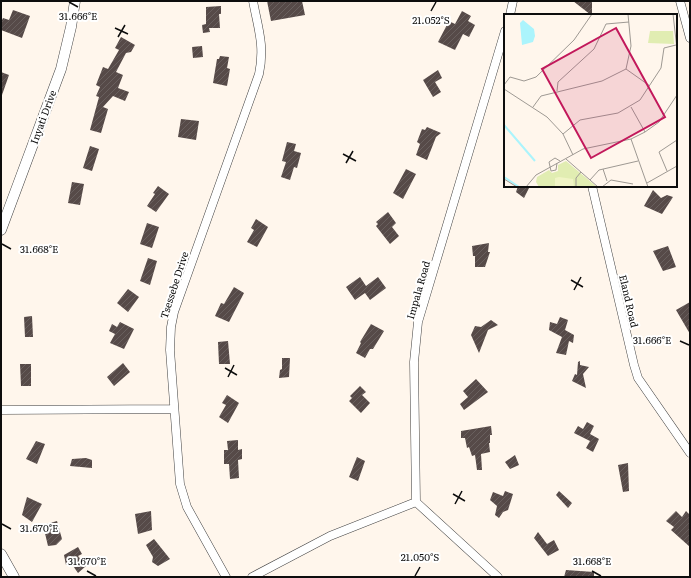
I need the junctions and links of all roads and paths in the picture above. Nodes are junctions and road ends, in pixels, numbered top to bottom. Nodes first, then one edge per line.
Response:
1 (75, 1) edge
2 (253, 1) edge
3 (513, 1) edge
4 (680, 1) edge
5 (510, 14) edge
6 (504, 34) edge
7 (690, 38) edge
8 (592, 187) edge
9 (1, 230) edge
10 (174, 409) junction
11 (1, 410) edge
12 (690, 452) edge
13 (416, 502) junction
14 (1, 554) edge
15 (14, 577) edge
16 (226, 577) edge
17 (252, 577) edge
18 (498, 577) edge

1 - 9 street, Inyati Drive
2 - 10 street, Tsessebe Drive
3 - 5 street
4 - 7 street
6 - 13 street, Impala Road
8 - 12 street, Eland Road
10 - 11 street
10 - 16 street, Tsessebe Drive
13 - 17 street
13 - 18 street
14 - 15 street

